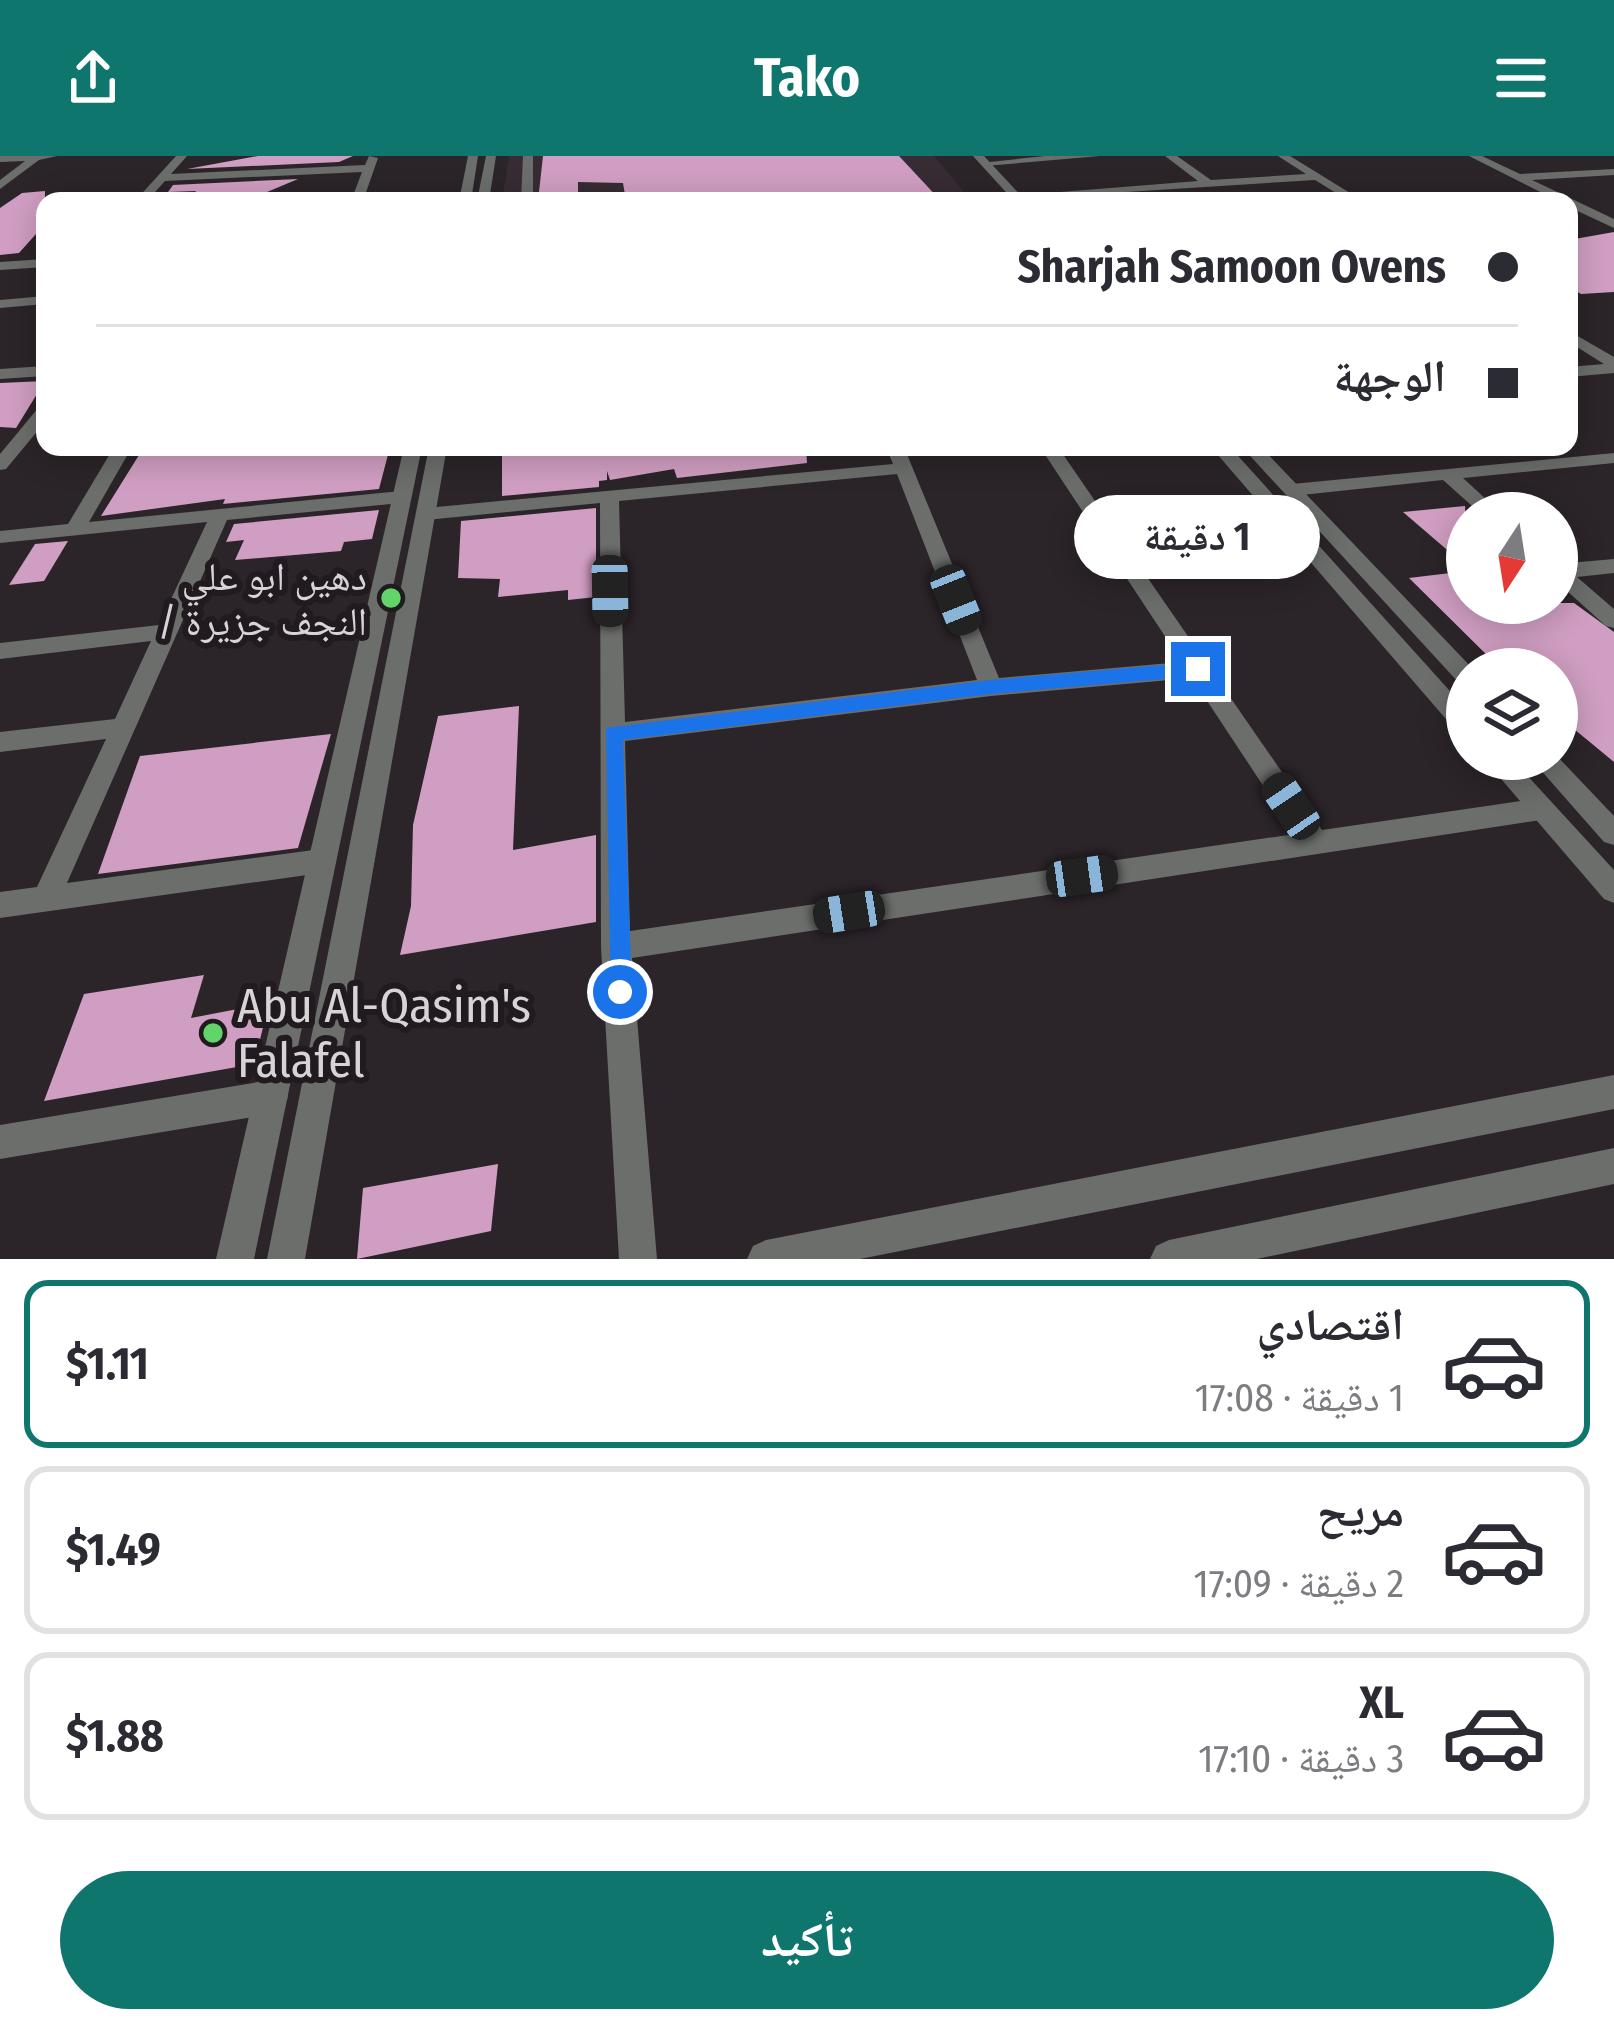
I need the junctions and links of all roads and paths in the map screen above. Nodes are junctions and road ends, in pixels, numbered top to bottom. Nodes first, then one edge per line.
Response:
1 (52, 156) edge
2 (182, 156) edge
3 (473, 156) edge
4 (491, 156) edge
5 (528, 156) edge
6 (961, 156) edge
7 (1095, 156) edge
8 (1170, 156) edge
9 (1283, 156) edge
10 (1474, 156) edge
11 (36, 157) edge
12 (1073, 157) edge
13 (0, 159) edge
14 (981, 160) edge
15 (371, 162) edge
16 (1614, 172) edge
17 (1318, 177) junction
18 (163, 178) junction
19 (1519, 178) junction
20 (1209, 184) junction
21 (0, 186) edge
22 (150, 192) edge
23 (360, 192) edge
24 (467, 192) edge
25 (485, 192) edge
26 (527, 192) edge
27 (1003, 192) edge
28 (1006, 192) edge
29 (1110, 192) edge
30 (1342, 192) edge
31 (1548, 192) edge
32 (1578, 206) edge
33 (1609, 219) edge
34 (36, 264) edge
35 (0, 266) edge
36 (36, 302) edge
37 (0, 304) edge
38 (1578, 341) edge
39 (1614, 366) edge
40 (36, 371) edge
41 (1578, 371) edge
42 (0, 374) edge
43 (36, 421) edge
44 (36, 447) edge
45 (13, 448) junction
46 (119, 456) edge
47 (411, 456) edge
48 (436, 456) edge
49 (1055, 456) edge
50 (1227, 456) edge
51 (1260, 456) edge
52 (899, 458) edge
53 (1614, 458) edge
54 (0, 466) edge
55 (1448, 475) junction
56 (1292, 490) junction
57 (1467, 492) edge
58 (609, 496) junction
59 (401, 497) junction
60 (220, 514) junction
61 (425, 514) junction
62 (1286, 522) junction
63 (75, 529) junction
64 (0, 537) edge
65 (1114, 543) junction
66 (1614, 566) edge
67 (1578, 570) edge
68 (1578, 590) edge
69 (1614, 621) edge
70 (167, 632) junction
71 (0, 651) edge
72 (1446, 655) edge
73 (1198, 669) junction
74 (991, 687) junction
75 (1446, 702) edge
76 (124, 727) junction
77 (613, 733) junction
78 (384, 737) junction
79 (348, 741) junction
80 (0, 742) edge
81 (377, 774) junction
82 (339, 778) junction
83 (1515, 780) edge
84 (1564, 780) edge
85 (1541, 809) junction
86 (1614, 834) edge
87 (1314, 841) junction
88 (321, 861) junction
89 (1614, 890) edge
90 (46, 898) junction
91 (0, 905) edge
92 (616, 947) junction
93 (1614, 1092) edge
94 (271, 1097) junction
95 (0, 1142) edge
96 (1614, 1166) edge
97 (1286, 1247) edge
98 (235, 1259) edge
99 (286, 1259) edge
100 (638, 1259) edge
101 (766, 1259) edge
102 (1169, 1259) edge

1 - 11 street
2 - 18 street
3 - 24 street
4 - 25 street
5 - 26 street
6 - 27 street
7 - 12 street
8 - 20 street
9 - 17 street
10 - 19 street
11 - 13 street
11 - 21 street
12 - 14 street
14 - 28 street
15 - 18 street
15 - 23 street
16 - 19 street
17 - 20 street
17 - 30 street
18 - 22 street
19 - 31 street
20 - 29 street
32 - 33 street
34 - 35 street
36 - 37 street
38 - 39 street
39 - 41 street
40 - 42 street
43 - 45 street
44 - 45 street
45 - 54 street
46 - 63 street
47 - 59 street
48 - 61 street
49 - 65 street
50 - 62 street
51 - 56 street
52 - 58 street
52 - 74 street
53 - 55 street
55 - 56 street
55 - 57 street
56 - 72 street
58 - 61 street
58 - 77 street
59 - 60 street
59 - 79 street
60 - 63 street
60 - 70 street
61 - 78 street
62 - 65 street
62 - 75 street
63 - 64 street
65 - 73 street
66 - 67 street
68 - 69 street
70 - 71 street
70 - 76 street
73 - 74 street
73 - 87 street
74 - 77 street
76 - 80 street
76 - 90 street
77 - 92 street
78 - 79 street
78 - 81 street
79 - 82 street
81 - 82 street
81 - 99 street
82 - 88 street
83 - 85 street
84 - 86 street
85 - 87 street
85 - 89 street
87 - 92 street
88 - 90 street
88 - 94 street
90 - 91 street
92 - 100 street
93 - 101 street
94 - 95 street
94 - 98 street
96 - 97 street
97 - 102 street

